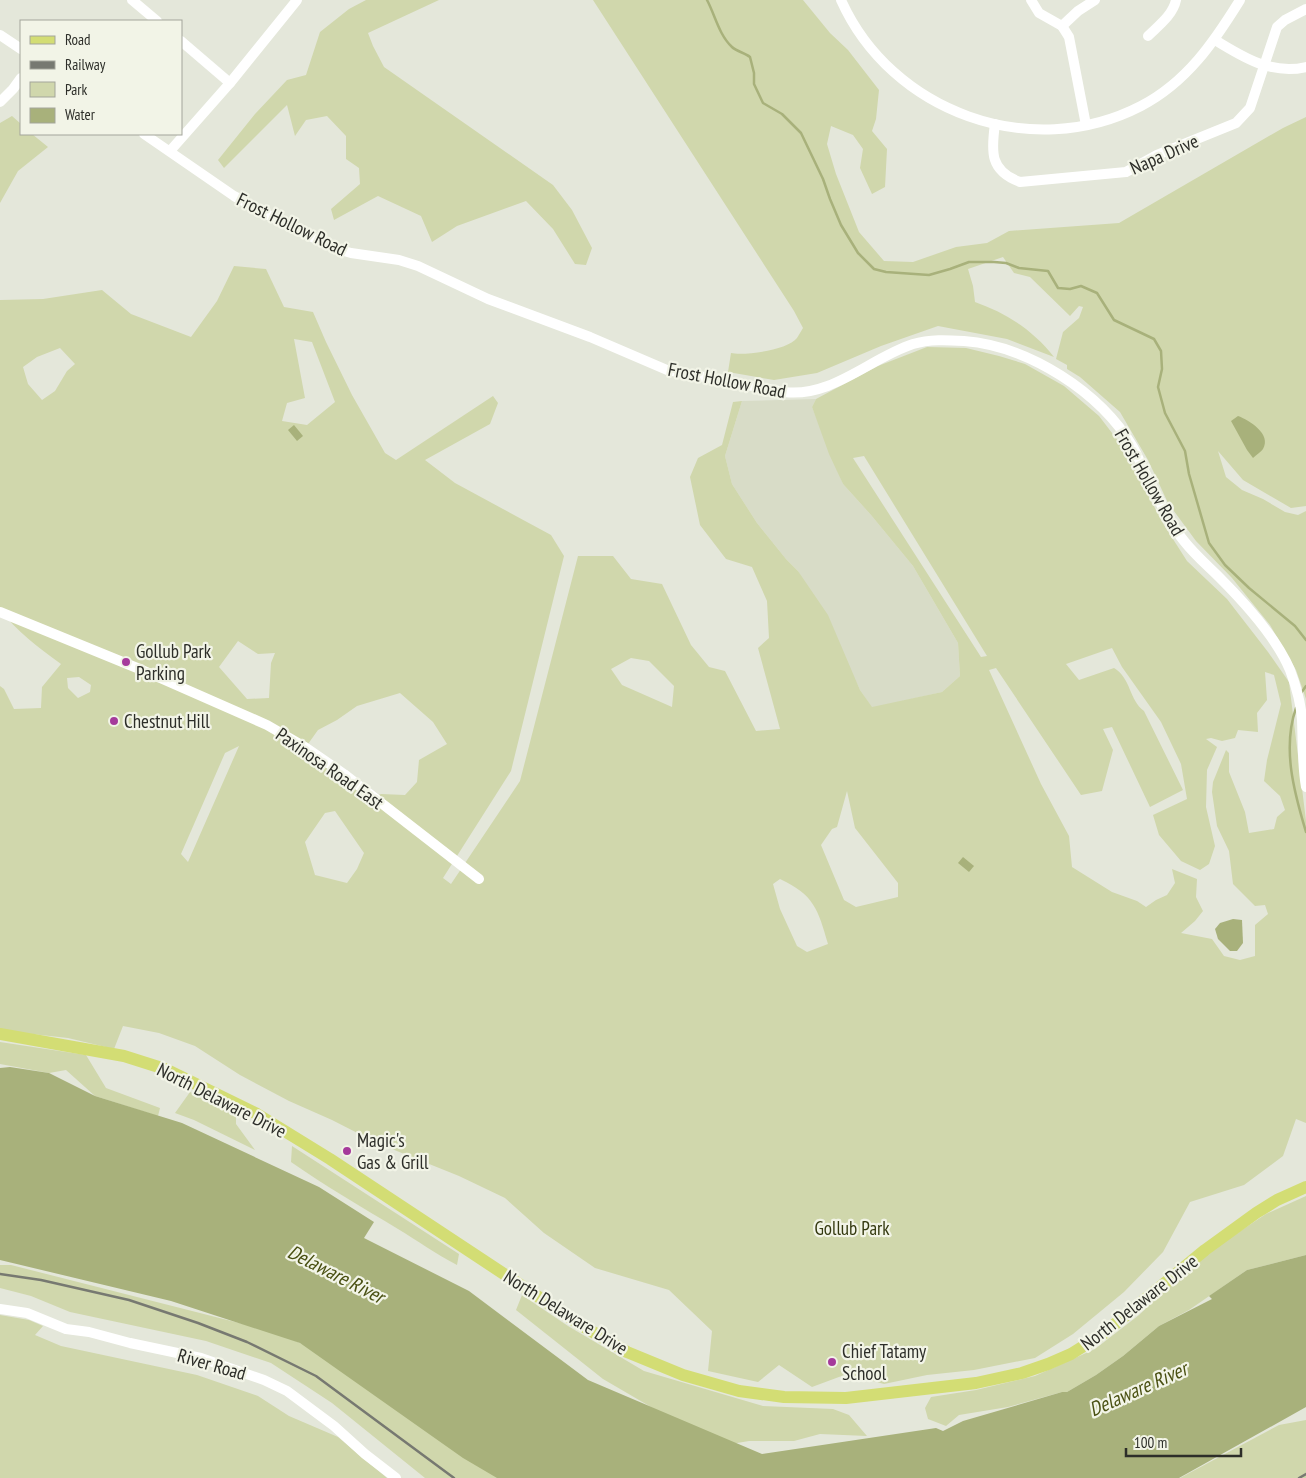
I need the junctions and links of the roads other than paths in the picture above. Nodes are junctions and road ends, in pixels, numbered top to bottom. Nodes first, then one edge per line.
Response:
1 (132, 0) edge
2 (841, 0) edge
3 (1032, 0) edge
4 (1095, 0) edge
5 (1176, 0) edge
6 (1240, 0) edge
7 (294, 1) edge
8 (1306, 9) edge
9 (156, 20) edge
10 (1062, 26) junction
11 (0, 35) edge
12 (1148, 36) dead end
13 (1215, 40) junction
14 (182, 42) edge
15 (20, 48) edge
16 (1264, 65) junction
17 (1306, 67) edge
18 (20, 79) edge
19 (230, 82) junction
20 (0, 102) edge
21 (995, 124) junction
22 (1086, 125) junction
23 (146, 135) edge
24 (170, 151) junction
25 (0, 612) edge
26 (1306, 787) edge
27 (479, 879) dead end
28 (0, 1034) edge
29 (1306, 1186) edge
30 (0, 1309) edge
31 (396, 1478) edge

1 - 9 street
2 - 21 street
3 - 10 street
4 - 10 street
5 - 12 street
6 - 13 street
7 - 19 street
8 - 16 street, Napa Drive
10 - 22 street
11 - 15 street
13 - 16 street
13 - 22 street
14 - 19 street
16 - 17 street
16 - 21 street, Napa Drive
18 - 20 street
19 - 24 street
21 - 22 street
23 - 24 street, Frost Hollow Road
24 - 26 street, Frost Hollow Road
25 - 27 street, Paxinosa Road East
28 - 29 main road, North Delaware Drive
30 - 31 street, River Road

